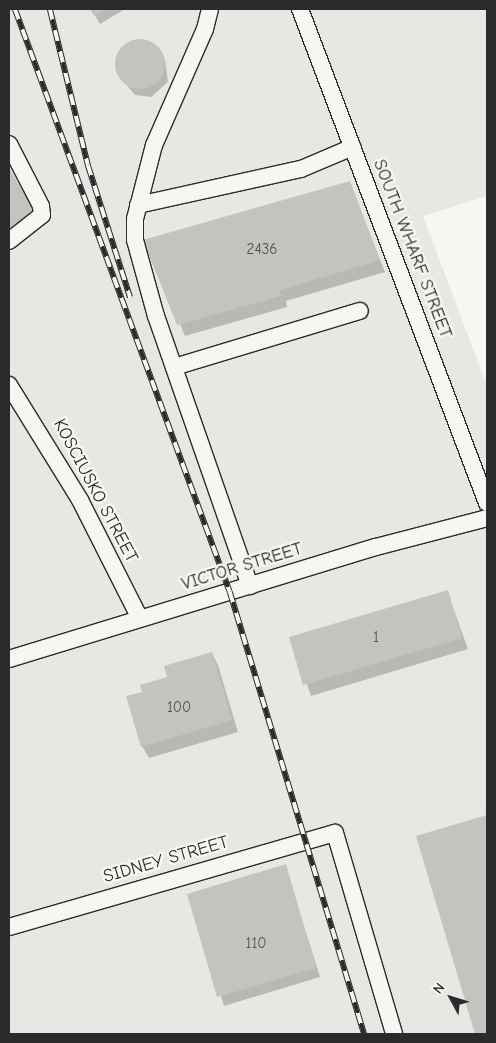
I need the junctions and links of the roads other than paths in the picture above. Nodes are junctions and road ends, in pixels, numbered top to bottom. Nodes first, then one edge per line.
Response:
1 (210, 9) edge
2 (300, 9) edge
3 (9, 144) edge
4 (352, 147) junction
5 (138, 205) junction
6 (9, 241) edge
7 (360, 311) dead end
8 (174, 367) junction
9 (9, 385) edge
10 (487, 503) edge
11 (487, 518) edge
12 (250, 586) junction
13 (140, 619) junction
14 (9, 659) edge
15 (9, 927) edge
16 (394, 1034) edge

1 - 5 street
2 - 4 street, SOUTH WHARF STREET
3 - 6 street
4 - 5 street
4 - 10 street, SOUTH WHARF STREET
5 - 8 street
7 - 8 street
8 - 12 street
9 - 13 street, KOSCIUSKO STREET
11 - 12 street, VICTOR STREET
12 - 13 street, VICTOR STREET
13 - 14 street, VICTOR STREET
15 - 16 street, SIDNEY STREET

